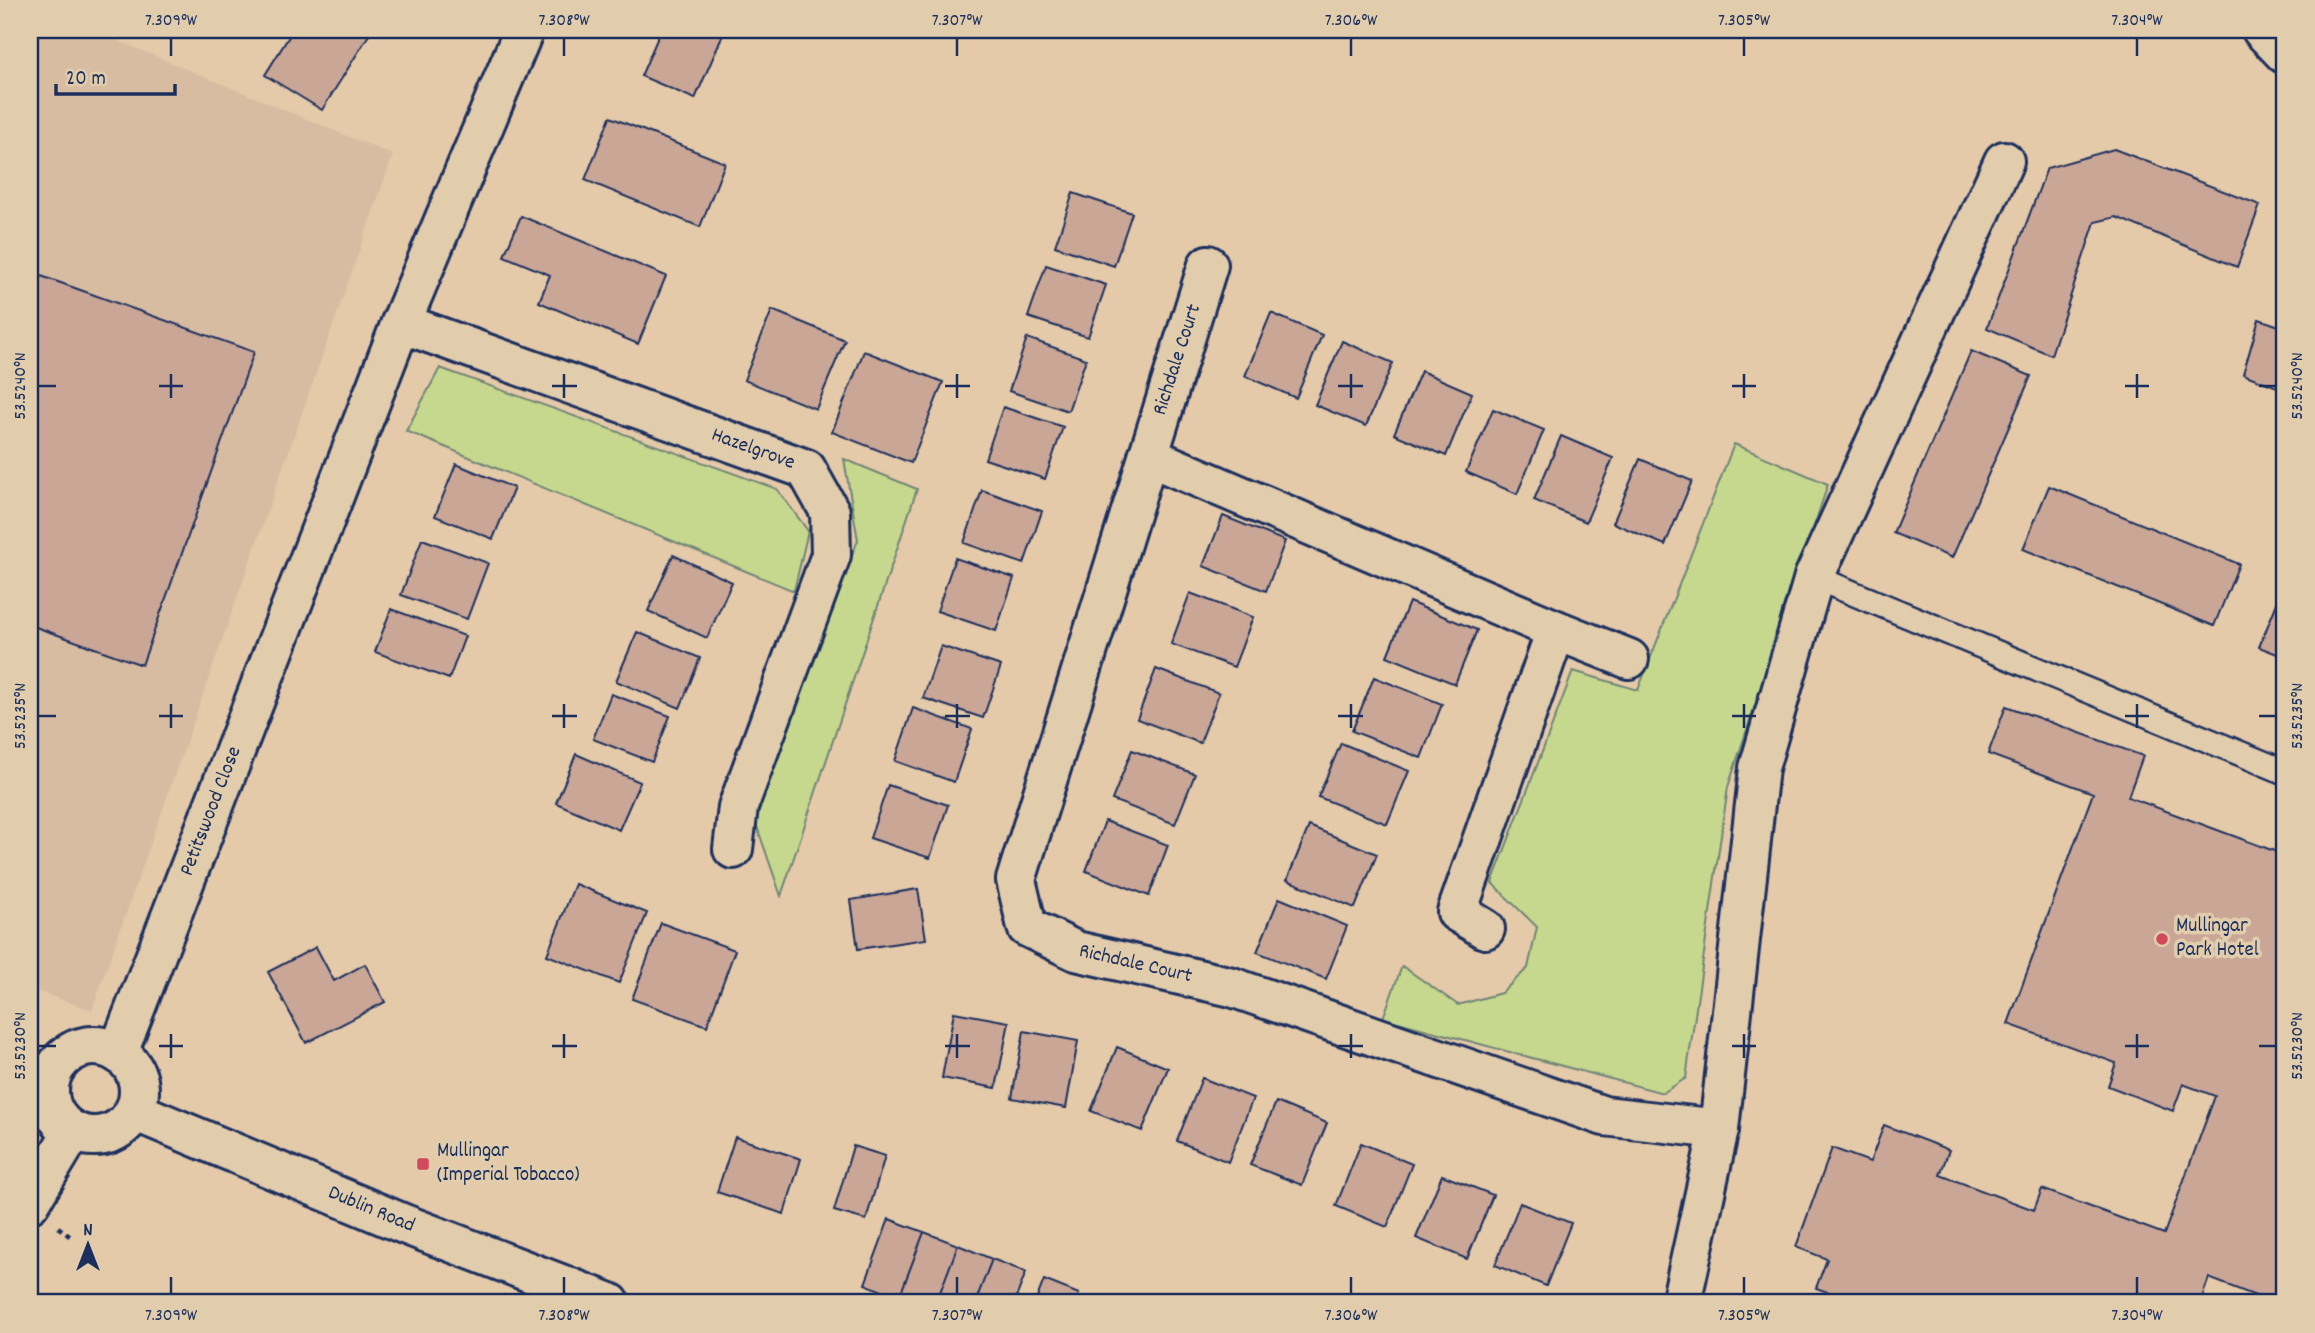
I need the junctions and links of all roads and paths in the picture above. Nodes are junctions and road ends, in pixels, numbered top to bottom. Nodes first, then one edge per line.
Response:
1 (524, 30) edge
2 (2262, 30) edge
3 (2285, 54) edge
4 (2004, 161) dead end
5 (1208, 265) dead end
6 (401, 323) junction
7 (1148, 456) junction
8 (1814, 577) junction
9 (1556, 630) junction
10 (1629, 659) dead end
11 (2285, 772) edge
12 (733, 849) dead end
13 (1485, 929) dead end
14 (118, 1053) junction
15 (40, 1073) edge
16 (134, 1111) junction
17 (1719, 1129) junction
18 (73, 1131) junction
19 (30, 1203) edge
20 (1686, 1302) edge
21 (610, 1303) edge

1 - 6 main road
2 - 3 main road
4 - 8 main road
5 - 7 main road, Richdale Court
6 - 12 main road, Hazelgrove
6 - 14 main road, Petitswood Close
7 - 9 main road
7 - 17 main road, Richdale Court
8 - 11 lane
8 - 17 main road
9 - 10 main road
9 - 13 main road
14 - 15 main road
14 - 16 main road
15 - 18 main road
16 - 18 main road
16 - 21 main road, Dublin Road
17 - 20 main road
18 - 19 main road

